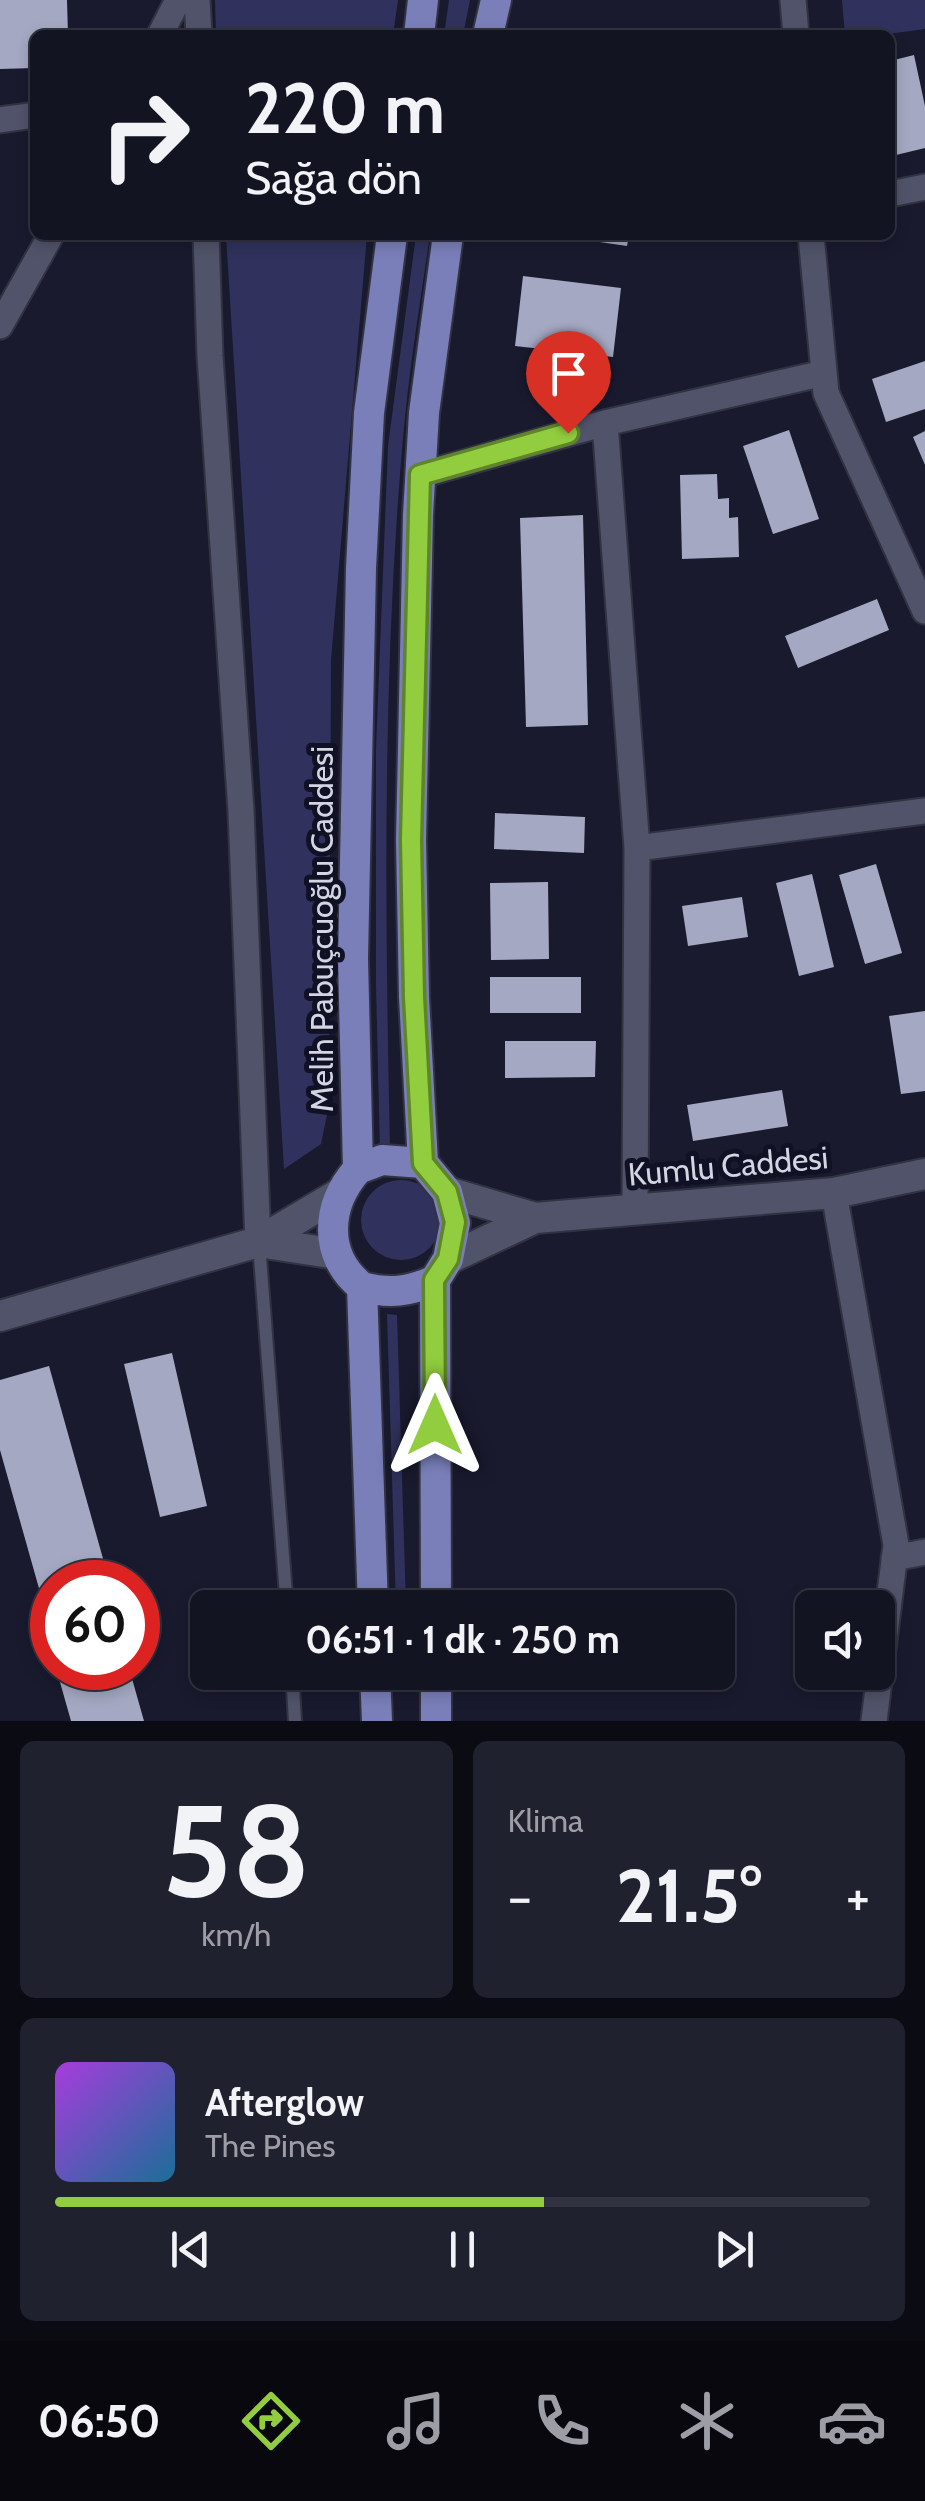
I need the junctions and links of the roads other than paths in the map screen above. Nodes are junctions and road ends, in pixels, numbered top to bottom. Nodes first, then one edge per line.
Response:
1 (178, 0) edge
2 (198, 0) edge
3 (423, 0) edge
4 (496, 0) edge
5 (793, 0) edge
6 (163, 30) edge
7 (199, 30) edge
8 (419, 30) edge
9 (489, 30) edge
10 (796, 30) edge
11 (30, 116) edge
12 (0, 120) edge
13 (925, 187) edge
14 (895, 193) edge
15 (47, 240) edge
16 (206, 240) edge
17 (391, 240) edge
18 (447, 240) edge
19 (811, 240) edge
20 (10, 289) edge
21 (0, 326) edge
22 (824, 374) junction
23 (604, 423) junction
24 (420, 475) junction
25 (925, 611) edge
26 (925, 812) edge
27 (637, 848) junction
28 (423, 1163) junction
29 (358, 1169) junction
30 (925, 1174) edge
31 (447, 1192) junction
32 (339, 1194) junction
33 (834, 1194) junction
34 (635, 1209) junction
35 (536, 1218) junction
36 (258, 1242) junction
37 (337, 1254) junction
38 (442, 1270) junction
39 (362, 1287) junction
40 (0, 1316) edge
41 (925, 1552) edge
42 (894, 1558) junction
43 (285, 1590) edge
44 (372, 1590) edge
45 (436, 1590) edge
46 (293, 1690) edge
47 (376, 1690) edge
48 (436, 1690) edge
49 (295, 1721) edge
50 (377, 1721) edge
51 (436, 1721) edge
52 (874, 1721) edge

1 - 6 street
2 - 7 street
3 - 8 main road
4 - 9 main road
5 - 10 street
11 - 12 street
13 - 14 street
15 - 20 street
16 - 36 street
17 - 29 main road, Melih Pabuçcuoğlu Caddesi
18 - 24 main road
19 - 22 street
20 - 21 street
22 - 23 street
22 - 25 street
23 - 24 street
23 - 27 street
24 - 28 main road
26 - 27 street
27 - 34 street
28 - 29 main road
28 - 31 main road
29 - 32 main road
30 - 33 street, Kumlu Caddesi
31 - 35 street
31 - 38 main road
32 - 36 street
32 - 37 main road
33 - 34 street, Kumlu Caddesi
33 - 42 street
34 - 35 street, Kumlu Caddesi
35 - 38 street
36 - 37 street
36 - 40 street
36 - 43 lane
37 - 39 main road
38 - 39 main road
38 - 45 main road
39 - 44 main road
41 - 42 street
42 - 52 street
46 - 49 lane
47 - 50 main road
48 - 51 main road

